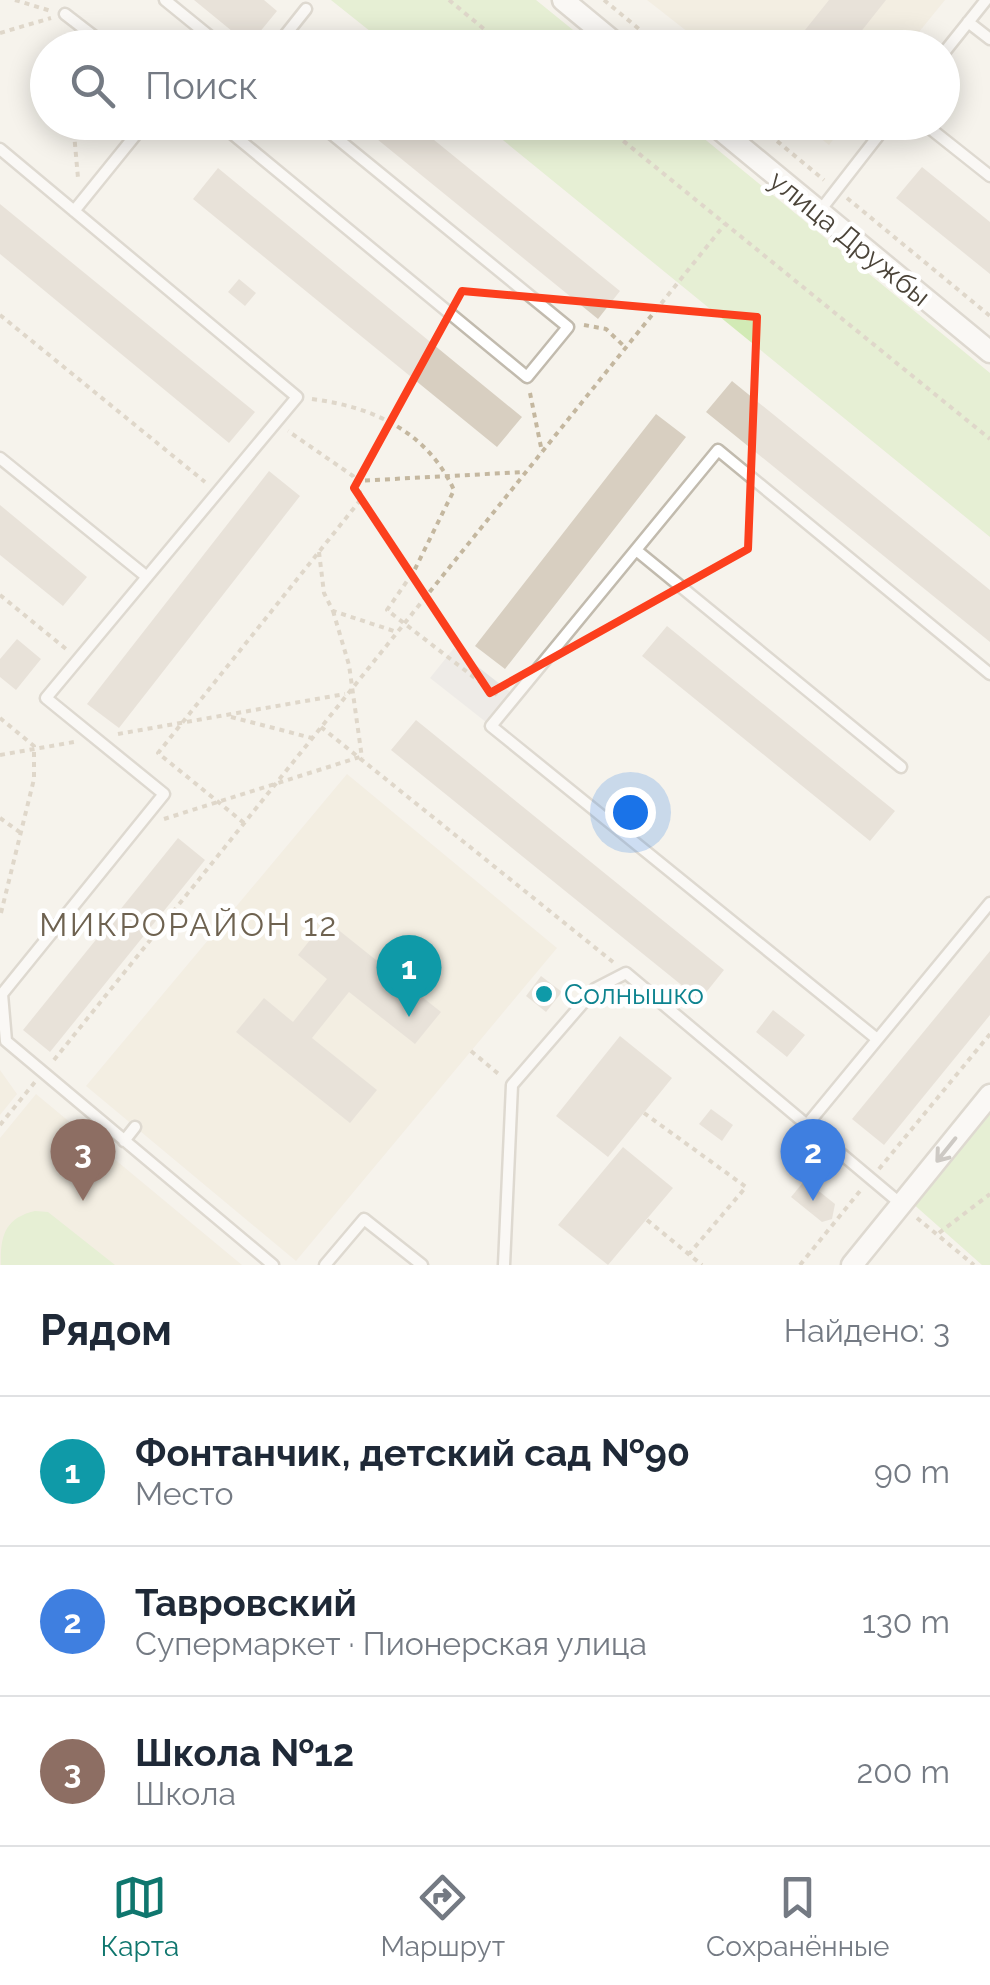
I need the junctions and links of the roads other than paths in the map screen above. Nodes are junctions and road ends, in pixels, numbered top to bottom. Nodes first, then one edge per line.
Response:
1 (165, 0) edge
2 (563, 0) edge
3 (986, 0) edge
4 (306, 9) dead end
5 (65, 14) road end
6 (968, 22) junction
7 (85, 30) edge
8 (202, 30) edge
9 (289, 30) edge
10 (599, 30) edge
11 (960, 32) edge
12 (990, 39) edge
13 (132, 140) edge
14 (240, 140) edge
15 (339, 140) edge
16 (732, 140) edge
17 (875, 140) edge
18 (945, 140) edge
19 (0, 149) edge
20 (990, 176) edge
21 (78, 207) junction
22 (818, 212) junction
23 (990, 352) edge
24 (0, 458) edge
25 (636, 550) junction
26 (147, 577) junction
27 (990, 674) edge
28 (901, 766) dead end
29 (990, 903) edge
30 (876, 1039) junction
31 (990, 1095) edge
32 (806, 1126) junction
33 (135, 1127) dead end
34 (124, 1141) junction
35 (902, 1204) junction
36 (273, 1265) edge
37 (325, 1265) edge
38 (422, 1265) edge
39 (504, 1265) edge
40 (852, 1265) edge

1 - 8 lane
2 - 10 street
3 - 6 lane
4 - 9 lane
5 - 7 lane
6 - 11 lane
6 - 12 lane
13 - 21 lane
14 - 15 lane
16 - 22 street, улица Дружбы
17 - 22 lane
18 - 20 lane
19 - 21 lane
21 - 26 lane
22 - 23 street, улица Дружбы
24 - 26 lane
25 - 27 lane
25 - 28 lane
25 - 30 lane
26 - 34 lane
29 - 30 lane
30 - 32 lane
31 -> 35 street
32 - 35 lane
32 - 39 lane
33 - 34 lane
34 - 36 lane
35 - 40 street
37 - 38 lane

